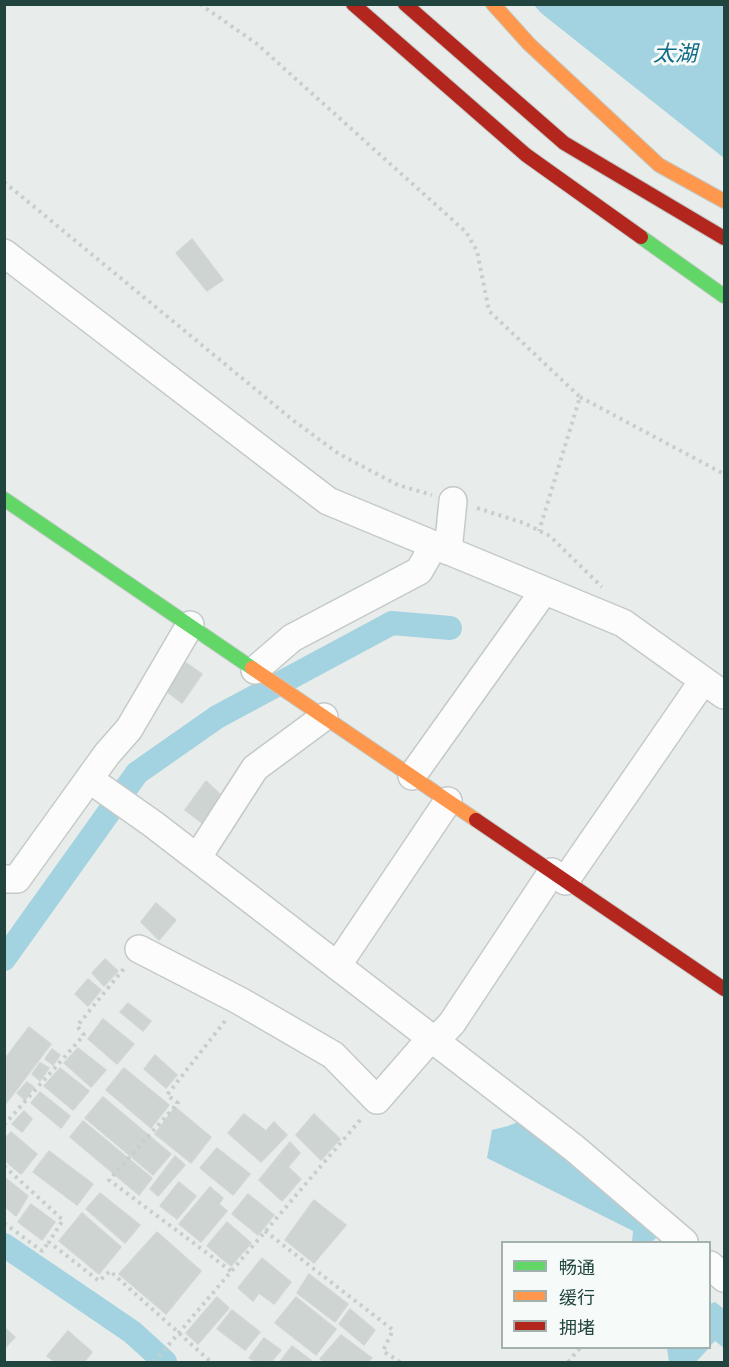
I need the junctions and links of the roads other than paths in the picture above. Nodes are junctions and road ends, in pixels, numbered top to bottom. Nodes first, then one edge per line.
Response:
1 (353, 4) edge
2 (405, 4) edge
3 (493, 4) edge
4 (724, 201) edge
5 (724, 238) edge
6 (4, 253) edge
7 (724, 296) edge
8 (4, 499) edge
9 (453, 501) road end
10 (441, 548) junction
11 (544, 591) junction
12 (189, 625) junction
13 (255, 670) junction
14 (714, 688) edge
15 (324, 717) junction
16 (412, 776) junction
17 (90, 779) junction
18 (448, 801) junction
19 (197, 858) junction
20 (559, 876) junction
21 (4, 879) edge
22 (139, 949) road end
23 (337, 966) junction
24 (724, 989) edge
25 (433, 1039) junction
26 (683, 1241) edge
27 (711, 1266) edge
28 (724, 1278) edge

1 - 7 street
2 - 5 street
3 - 4 street
6 - 10 street
8 - 12 street
9 - 10 street
10 - 11 street
10 - 13 street
11 - 14 street
11 - 16 street
12 - 13 street
12 - 17 street
13 - 15 street
14 - 20 street
15 - 16 street
15 - 19 street
16 - 18 street
17 - 19 street
17 - 21 street
18 - 20 street
18 - 23 street
19 - 23 street
20 - 24 street
20 - 25 street
22 - 25 street
23 - 25 street
25 - 26 street
27 - 28 street

